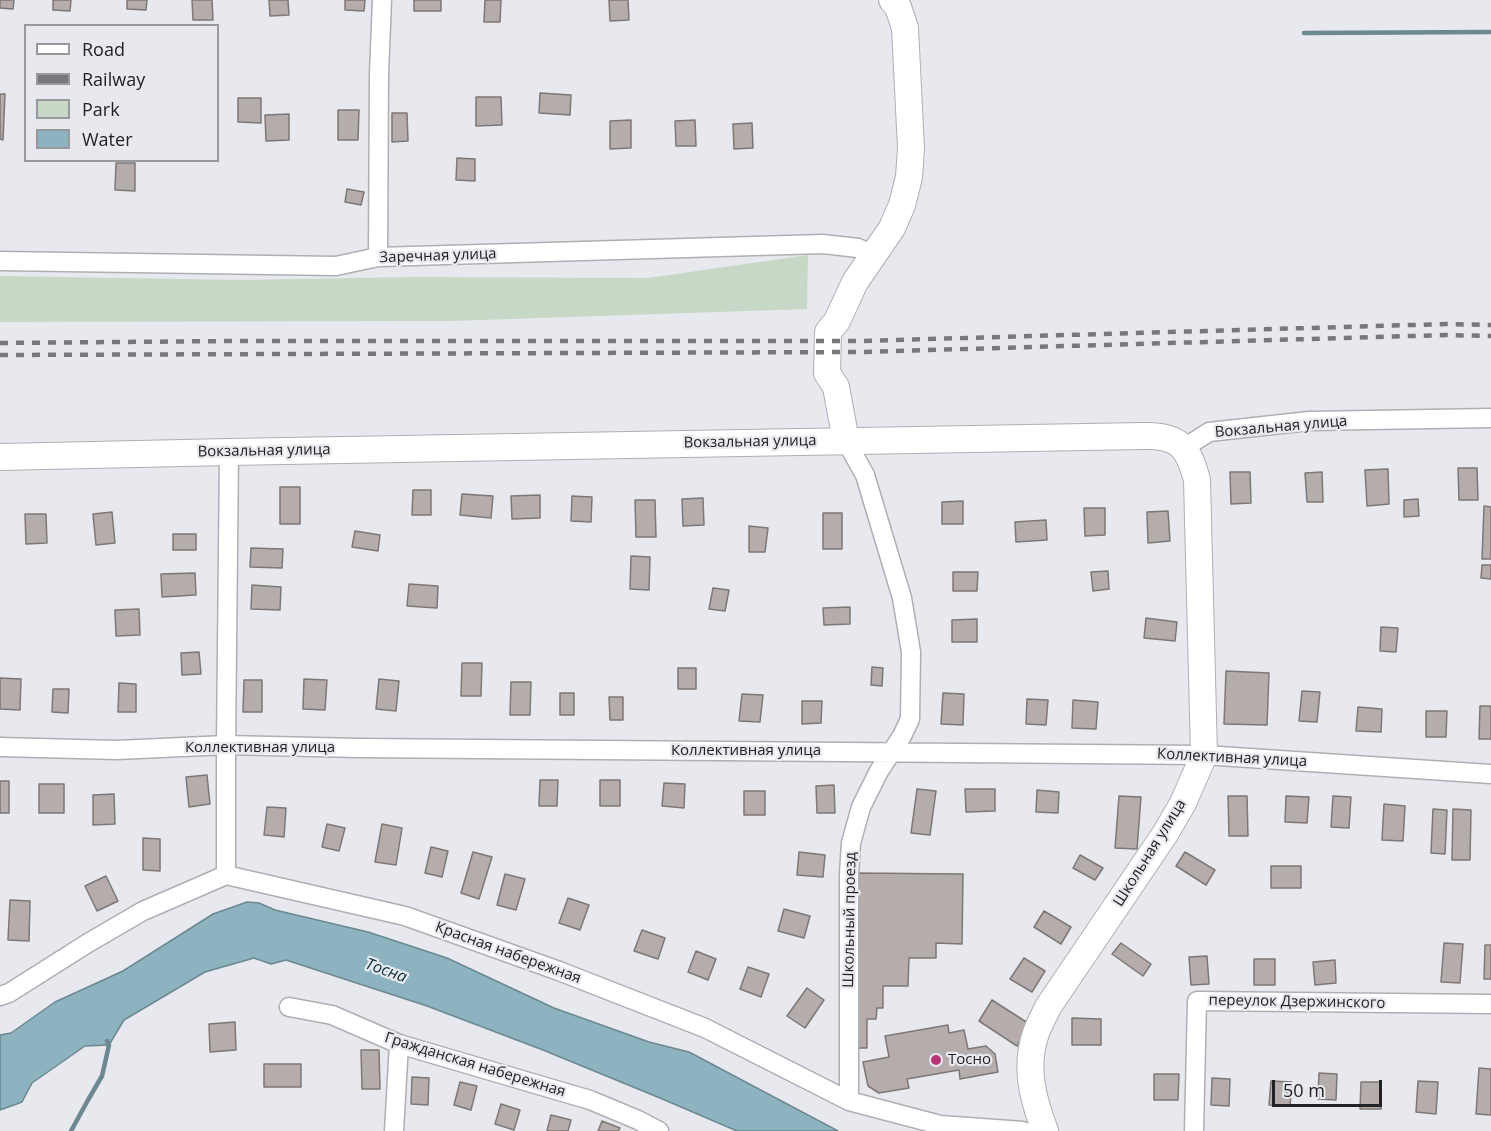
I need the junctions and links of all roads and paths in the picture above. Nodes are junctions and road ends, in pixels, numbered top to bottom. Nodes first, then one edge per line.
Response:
1 (382, 0) edge
2 (895, 4) edge
3 (874, 255) junction
4 (378, 257) junction
5 (0, 261) edge
6 (1491, 418) edge
7 (846, 441) junction
8 (1184, 448) junction
9 (229, 452) junction
10 (0, 457) edge
11 (226, 745) junction
12 (0, 747) edge
13 (891, 752) junction
14 (1204, 755) junction
15 (1491, 774) edge
16 (226, 875) junction
17 (0, 996) edge
18 (1491, 1004) edge
19 (289, 1007) dead end
20 (399, 1044) junction
21 (849, 1101) junction
22 (394, 1131) edge
23 (659, 1131) edge
24 (1023, 1131) edge
25 (1045, 1131) edge
26 (1194, 1131) edge

1 - 4 street
2 - 3 street
3 - 4 street, Заречная улица
3 - 7 street
4 - 5 street, Заречная улица
6 - 8 street, Вокзальная улица
7 - 8 street, Вокзальная улица
7 - 9 street, Вокзальная улица
7 - 13 street, Школьный проезд
8 - 14 street, Школьная улица
9 - 10 street, Вокзальная улица
9 - 11 street
11 - 12 street, Коллективная улица
11 - 13 street, Коллективная улица
11 - 16 street
13 - 14 street, Коллективная улица
13 - 21 street, Школьный проезд
14 - 15 street, Коллективная улица
14 - 25 street, Школьная улица
16 - 17 street
16 - 21 street, Красная набережная
18 - 26 street, переулок Дзержинского
19 - 20 street, Гражданская набережная
20 - 22 street
20 - 23 street, Гражданская набережная
21 - 24 street, Красная набережная

